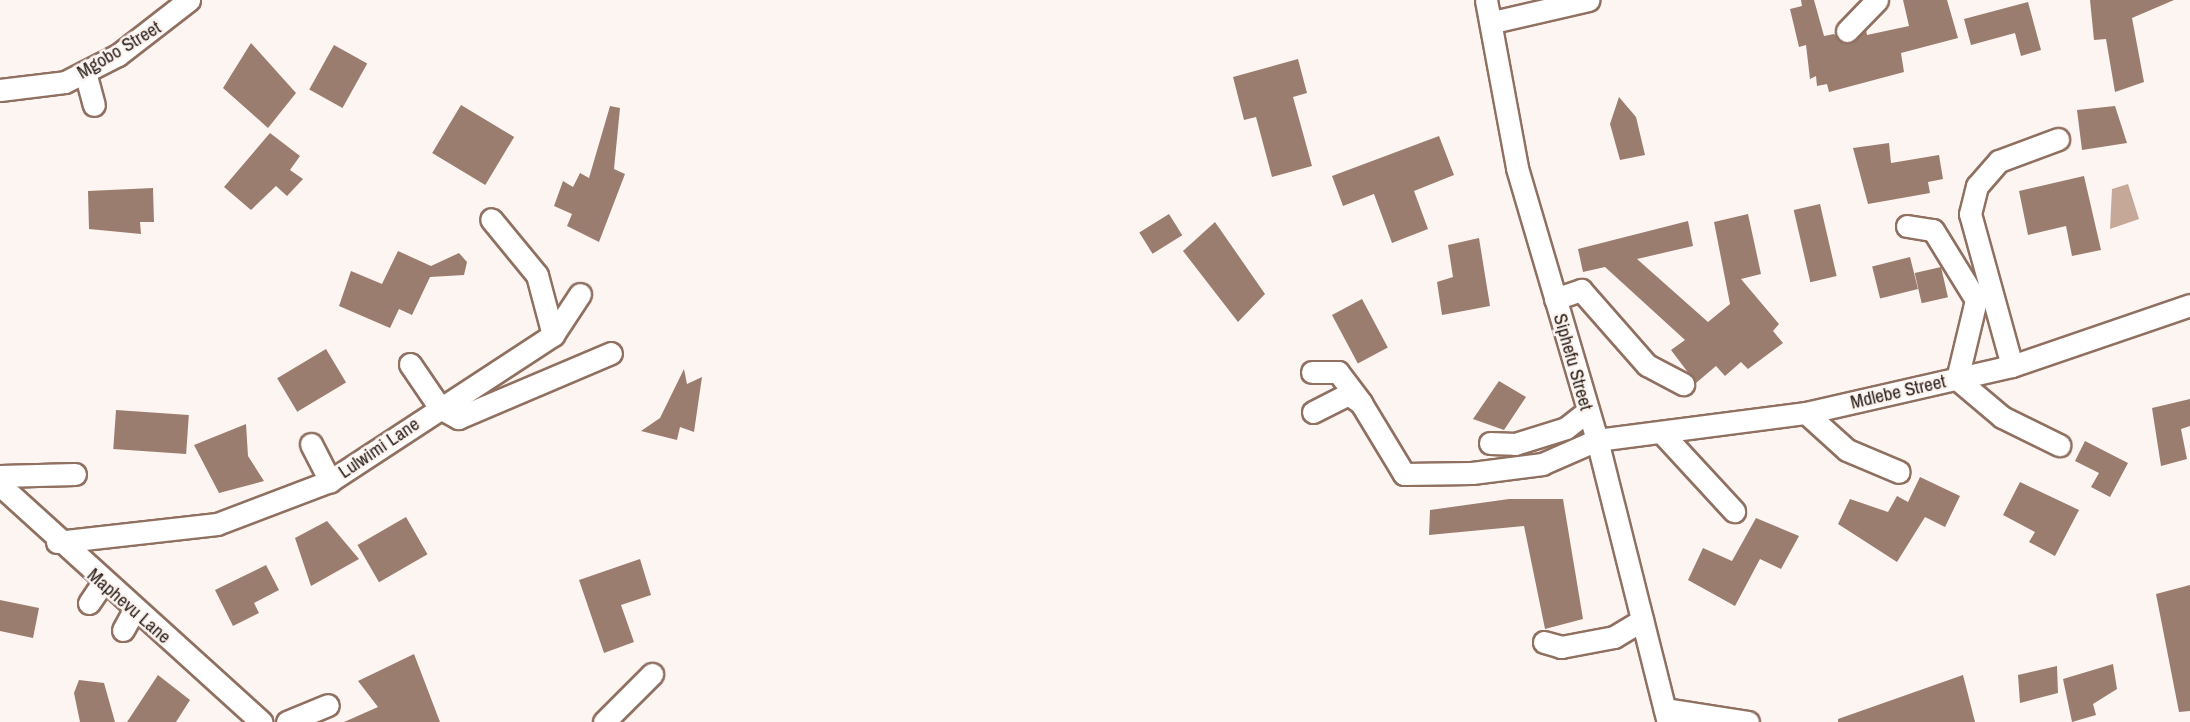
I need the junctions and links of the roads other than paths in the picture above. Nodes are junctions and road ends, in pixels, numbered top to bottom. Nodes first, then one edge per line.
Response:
1 (189, 0) edge
2 (1486, 0) edge
3 (1588, 0) edge
4 (1877, 0) edge
5 (1493, 22) junction
6 (1847, 31) dead end
7 (85, 72) junction
8 (0, 90) edge
9 (94, 105) dead end
10 (2058, 139) dead end
11 (491, 219) dead end
12 (1907, 226) dead end
13 (580, 294) dead end
14 (1555, 299) junction
15 (2190, 305) edge
16 (553, 335) junction
17 (611, 353) dead end
18 (410, 364) dead end
19 (2012, 366) junction
20 (1312, 372) dead end
21 (1957, 379) junction
22 (1683, 384) dead end
23 (1361, 403) junction
24 (440, 408) junction
25 (1313, 411) dead end
26 (1588, 411) junction
27 (1805, 413) junction
28 (1661, 432) junction
29 (1597, 440) junction
30 (1490, 443) dead end
31 (311, 444) dead end
32 (2059, 445) dead end
33 (1899, 472) dead end
34 (75, 474) dead end
35 (0, 476) edge
36 (330, 481) junction
37 (0, 485) edge
38 (1734, 511) dead end
39 (57, 542) junction
40 (103, 582) junction
41 (89, 603) dead end
42 (134, 610) junction
43 (1642, 620) junction
44 (123, 630) dead end
45 (1544, 642) dead end
46 (652, 674) dead end
47 (328, 705) dead end
48 (1667, 716) edge
49 (261, 722) edge
50 (287, 722) edge
51 (604, 722) edge
52 (1748, 722) edge

1 - 7 street, Mgobo Street
2 - 5 street, Siphefu Street
3 - 5 street
4 - 6 street
5 - 14 street, Siphefu Street
7 - 8 street, Mgobo Street
7 - 9 street
10 - 19 street
11 - 16 street
12 - 21 street
13 - 16 street
14 - 22 street
14 - 26 street, Siphefu Street
15 - 19 street, Mdlebe Street
16 - 24 street, Lulwimi Lane
17 - 24 street
18 - 24 street
19 - 21 street, Mdlebe Street
20 - 23 street, Mdlebe Street
21 - 27 street, Mdlebe Street
21 - 32 street
23 - 25 street
23 - 29 street, Mdlebe Street
24 - 36 street, Lulwimi Lane
26 - 29 street, Siphefu Street
26 - 30 street
27 - 28 street, Mdlebe Street
27 - 33 street
28 - 29 street, Mdlebe Street
28 - 38 street
29 - 43 street, Siphefu Street
31 - 36 street
34 - 35 street
36 - 39 street, Lulwimi Lane
37 - 39 street, Maphevu Lane
39 - 40 street, Maphevu Lane
40 - 41 street
40 - 42 street, Maphevu Lane
42 - 44 street
42 - 49 street, Maphevu Lane
43 - 45 street
43 - 48 street, Siphefu Street
46 - 51 street
47 - 50 street
48 - 52 street

